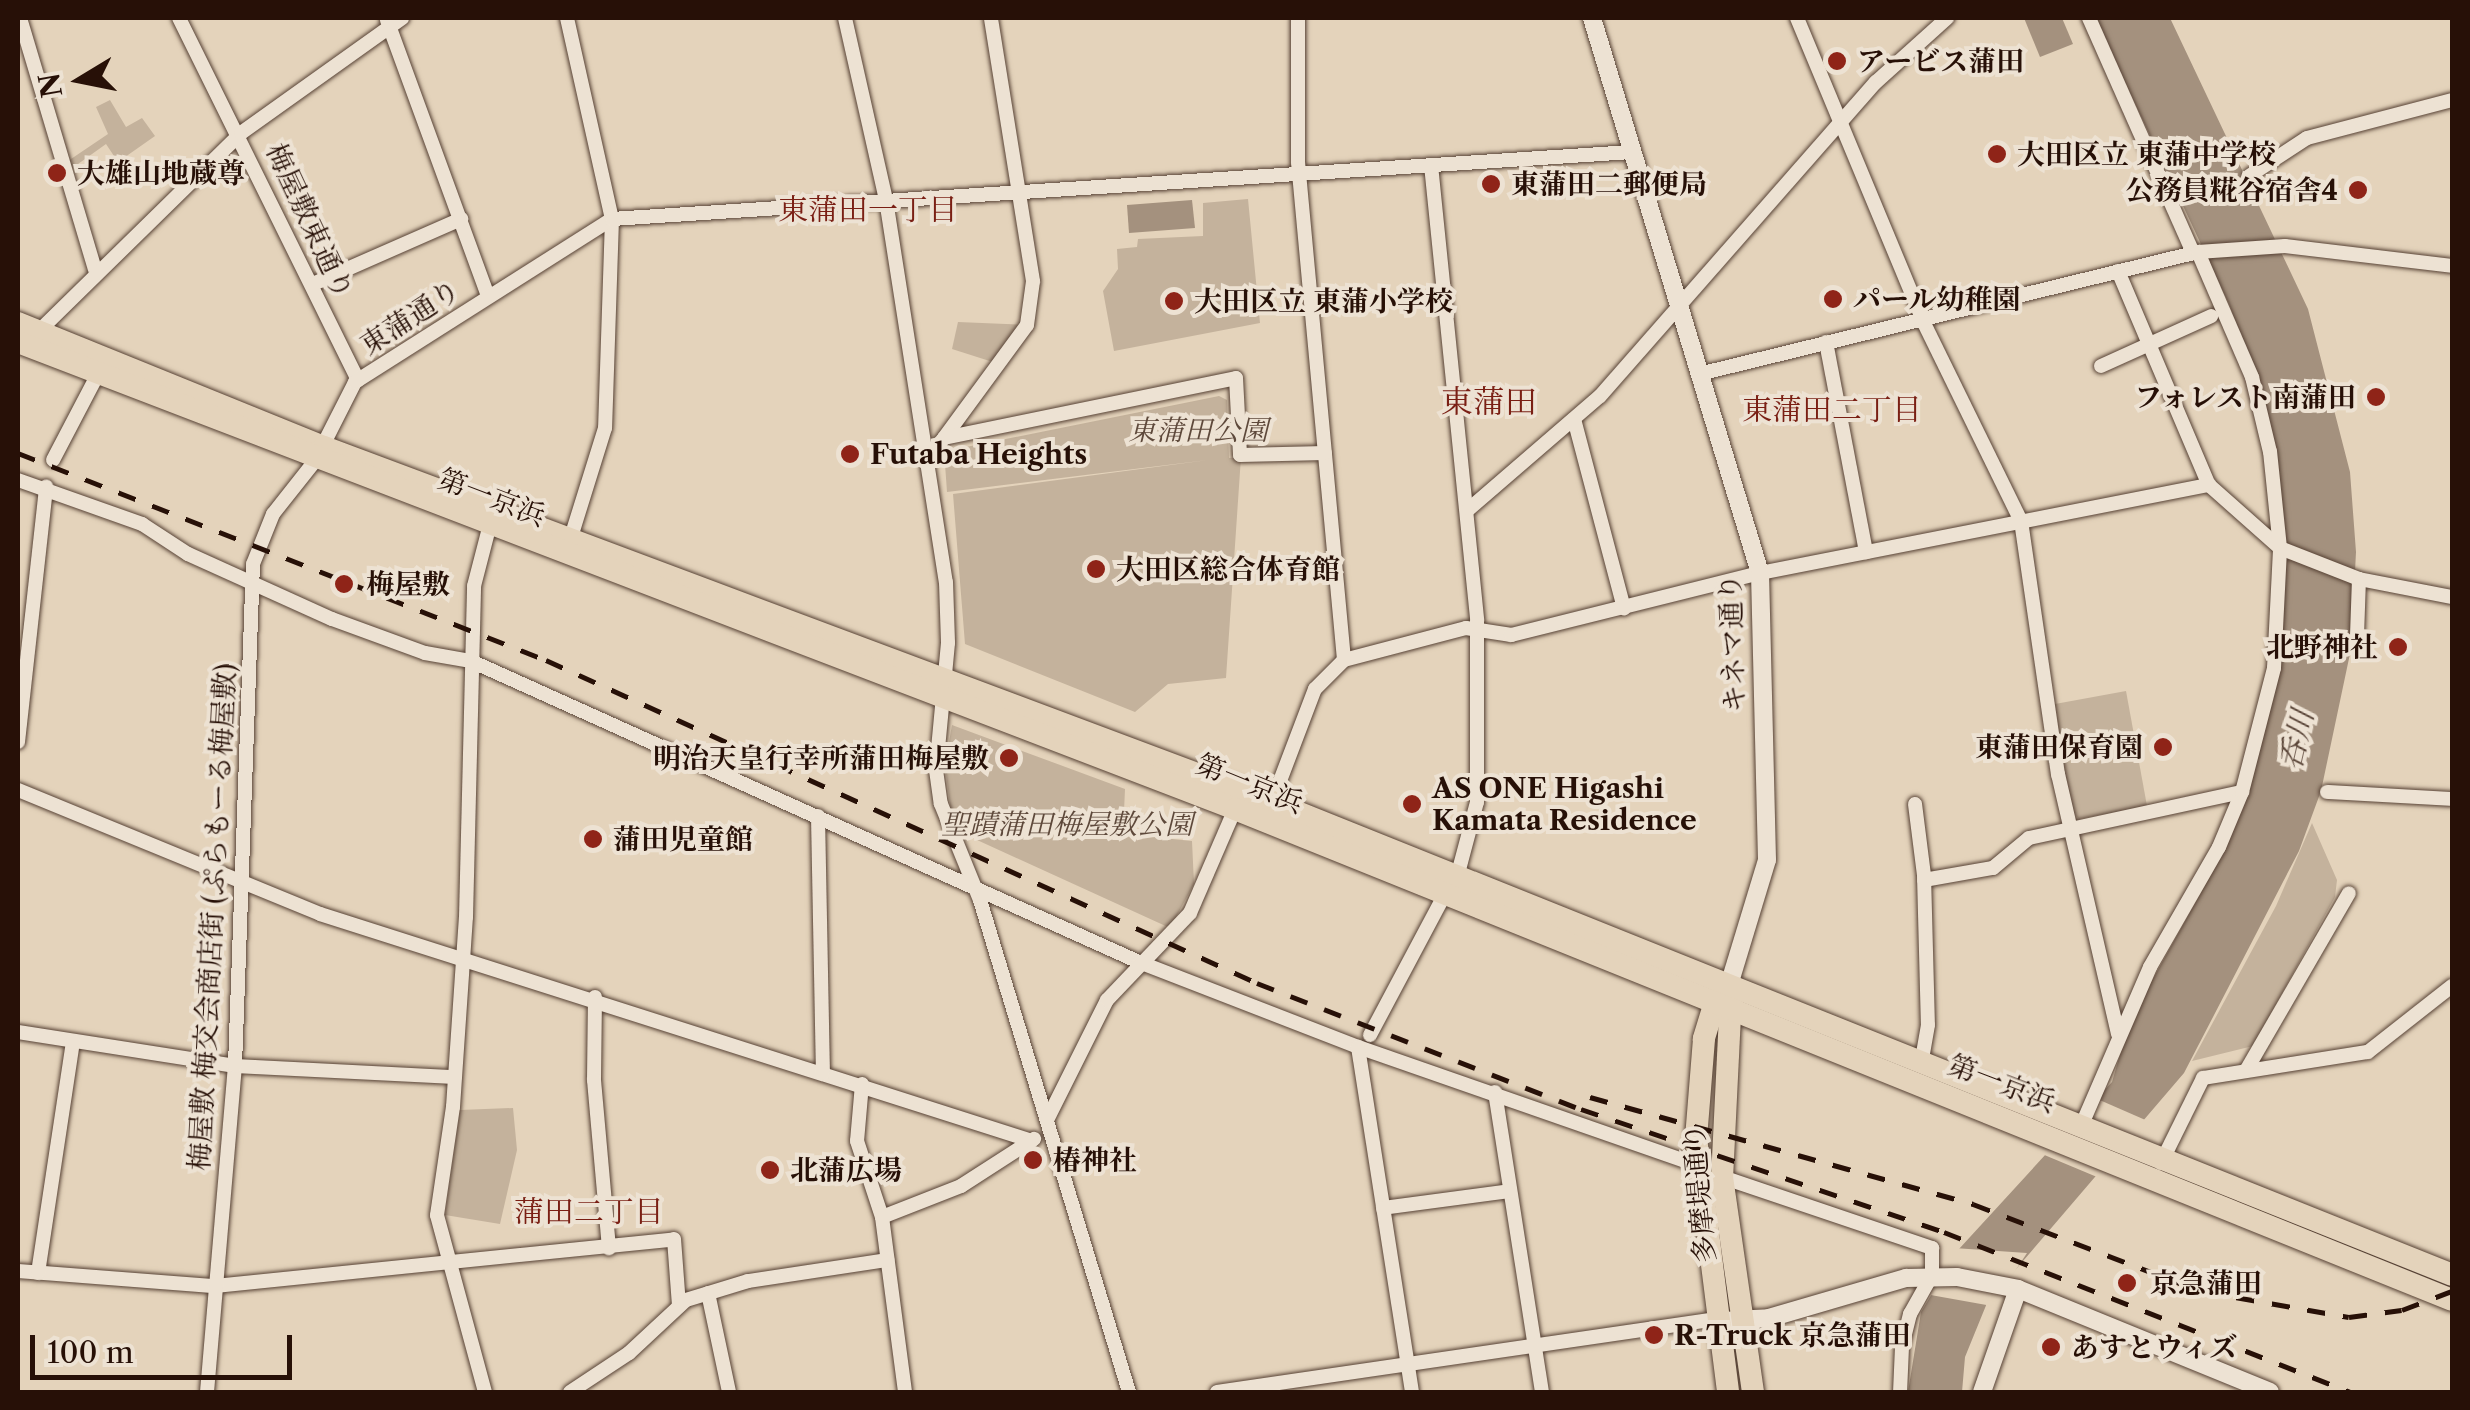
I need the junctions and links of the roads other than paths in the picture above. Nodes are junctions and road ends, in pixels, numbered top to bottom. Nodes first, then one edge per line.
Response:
1 (20, 18) edge
2 (179, 18) edge
3 (567, 18) edge
4 (845, 18) edge
5 (991, 18) edge
6 (1298, 18) edge
7 (1592, 18) edge
8 (1797, 18) edge
9 (2089, 18) edge
10 (1938, 19) edge
11 (392, 20) edge
12 (2452, 100) edge
13 (1840, 128) junction
14 (242, 133) junction
15 (1632, 152) junction
16 (1430, 165) junction
17 (1299, 174) junction
18 (2249, 176) dead end
19 (1019, 192) junction
20 (886, 200) junction
21 (461, 219) junction
22 (612, 219) junction
23 (2197, 253) junction
24 (2452, 266) edge
25 (96, 269) junction
26 (2118, 271) junction
27 (314, 284) junction
28 (488, 296) junction
29 (1680, 310) junction
30 (2211, 316) dead end
31 (1922, 319) junction
32 (24, 332) edge
33 (1826, 342) junction
34 (2150, 346) junction
35 (2101, 366) dead end
36 (98, 374) junction
37 (1699, 374) junction
38 (358, 380) junction
39 (1574, 419) junction
40 (944, 438) junction
41 (1325, 453) junction
42 (320, 454) junction
43 (928, 456) junction
44 (53, 460) dead end
45 (18, 480) edge
46 (2209, 485) junction
47 (46, 488) junction
48 (1468, 509) junction
49 (2021, 521) junction
50 (489, 528) junction
51 (572, 538) junction
52 (2282, 549) junction
53 (1866, 552) junction
54 (1760, 573) junction
55 (2357, 579) junction
56 (252, 582) junction
57 (2452, 596) edge
58 (1624, 608) junction
59 (1477, 628) junction
60 (2357, 636) dead end
61 (1344, 660) junction
62 (470, 661) junction
63 (944, 686) junction
64 (18, 742) edge
65 (18, 790) edge
66 (2242, 792) junction
67 (2327, 792) dead end
68 (2452, 798) edge
69 (1272, 802) junction
70 (1915, 804) dead end
71 (1235, 809) junction
72 (818, 816) junction
73 (2068, 829) junction
74 (1924, 880) junction
75 (1450, 885) junction
76 (242, 887) junction
77 (974, 888) junction
78 (2349, 893) dead end
79 (461, 959) junction
80 (1139, 962) junction
81 (2452, 986) edge
82 (595, 997) junction
83 (1726, 999) junction
84 (18, 1032) edge
85 (2118, 1034) junction
86 (1370, 1035) dead end
87 (74, 1042) junction
88 (1358, 1047) junction
89 (1922, 1059) junction
90 (235, 1066) junction
91 (2247, 1070) junction
92 (822, 1073) junction
93 (455, 1077) junction
94 (862, 1084) junction
95 (1495, 1092) junction
96 (2076, 1121) junction
97 (1048, 1124) junction
98 (1032, 1141) junction
99 (1696, 1165) junction
100 (2160, 1166) junction
101 (1722, 1177) junction
102 (1510, 1191) junction
103 (1383, 1208) junction
104 (882, 1217) junction
105 (609, 1248) junction
106 (887, 1260) junction
107 (446, 1262) junction
108 (18, 1271) edge
109 (38, 1273) junction
110 (1935, 1275) junction
111 (2452, 1275) edge
112 (215, 1286) junction
113 (2013, 1288) junction
114 (708, 1293) junction
115 (2452, 1300) edge
116 (679, 1306) junction
117 (1718, 1319) junction
118 (1743, 1321) junction
119 (1535, 1344) junction
120 (1408, 1363) junction
121 (2214, 1366) junction
122 (1256, 1390) edge
123 (206, 1392) edge
124 (485, 1392) edge
125 (570, 1392) edge
126 (730, 1392) edge
127 (905, 1392) edge
128 (1129, 1392) edge
129 (1218, 1392) edge
130 (1412, 1392) edge
131 (1542, 1392) edge
132 (1728, 1392) edge
133 (1753, 1392) edge
134 (1900, 1392) edge
135 (1982, 1392) edge
136 (2236, 1392) edge
137 (2266, 1392) edge

1 - 25 street
2 - 14 street, 梅屋敷東通り
3 - 22 street
4 - 20 street
5 - 19 street
6 - 17 street
7 - 15 street, キネマ通り
8 - 13 street
9 - 23 street
10 - 13 street
11 - 14 street
11 - 21 street
12 - 18 street
13 - 29 street
13 - 31 street
14 - 25 street
14 - 27 street, 梅屋敷東通り
15 - 16 street
15 - 29 street, キネマ通り
16 - 17 street
16 - 48 street
17 - 19 street
17 - 41 street
19 - 20 street
19 - 40 street
20 - 22 street
20 - 43 street
21 - 27 street
21 - 28 street
22 - 28 street, 東蒲通り
22 - 51 street
23 - 24 street
23 - 26 street
23 - 52 street
25 - 32 street
26 - 31 street
26 - 34 street
27 - 38 street, 梅屋敷東通り
28 - 38 street, 東蒲通り
29 - 37 street, キネマ通り
29 - 39 street
30 - 34 street
31 - 33 street
31 - 49 street
32 - 36 main road, 第一京浜
32 - 42 main road, 第一京浜
33 - 37 street
33 - 53 street
34 - 35 street
34 - 46 street
36 - 42 main road, 第一京浜
36 - 44 street
37 - 54 street, キネマ通り
38 - 42 street
39 - 48 street
39 - 58 street
40 - 41 street
40 - 43 street
41 - 61 street
42 - 50 main road, 第一京浜
42 - 51 main road, 第一京浜
42 - 56 street, 梅屋敷 梅交会商店街 (ぷらもーる梅屋敷)
43 - 63 street
45 - 47 street
46 - 49 street
46 - 52 street
47 - 56 street
47 - 64 street
48 - 59 street
49 - 53 street
49 - 73 street
50 - 62 street
50 - 63 main road, 第一京浜
51 - 63 main road, 第一京浜
52 - 55 street
52 - 66 street
53 - 54 street
54 - 58 street
54 - 83 street, キネマ通り
55 - 57 street
55 - 60 street
56 - 62 street
56 - 76 street, 梅屋敷 梅交会商店街 (ぷらもーる梅屋敷)
58 - 59 street
59 - 61 street
59 - 75 street
61 - 69 street
62 - 72 street
62 - 79 street
63 - 69 main road, 第一京浜
63 - 71 main road, 第一京浜
63 - 77 street
65 - 76 street
66 - 73 street
66 - 85 street
67 - 68 street
69 - 75 main road, 第一京浜
70 - 74 street
71 - 75 main road, 第一京浜
71 - 80 street
72 - 77 street
72 - 92 street
73 - 74 street
73 - 85 street
74 - 89 street
75 - 83 main road, 第一京浜
75 - 86 street
76 - 79 street
76 - 90 street, 梅屋敷 梅交会商店街 (ぷらもーる梅屋敷)
77 - 80 street
77 - 97 street
78 - 91 street
79 - 82 street
79 - 93 street
80 - 88 street
80 - 97 street
81 - 91 street
82 - 92 street
82 - 105 street
83 - 89 main road, 第一京浜
83 - 96 main road, 第一京浜
83 - 99 main road, 多摩堤通り
83 - 101 main road, 多摩堤通り
84 - 87 street
85 - 96 street
87 - 90 street
87 - 109 street
88 - 95 street
88 - 103 street
89 - 96 main road, 第一京浜
90 - 93 street
90 - 112 street, 梅屋敷 梅交会商店街 (ぷらもーる梅屋敷)
91 - 100 street
92 - 94 street
93 - 107 street
94 - 98 street
94 - 104 street
95 - 99 street
95 - 102 street
96 - 100 main road, 第一京浜
96 - 100 main road, 第一京浜
97 - 98 street
97 - 128 street
98 - 104 street
99 - 117 main road, 多摩堤通り
100 - 111 main road, 第一京浜
100 - 115 main road, 第一京浜
101 - 110 street
101 - 118 main road, 多摩堤通り
102 - 103 street
102 - 119 street
103 - 120 street
104 - 106 street
105 - 107 street
105 - 116 street
106 - 114 street
106 - 127 street
107 - 112 street
107 - 124 street
108 - 109 street
109 - 112 street
110 - 113 street
110 - 118 street
110 - 134 street
112 - 123 street, 梅屋敷 梅交会商店街 (ぷらもーる梅屋敷)
113 - 121 street
113 - 135 street
114 - 116 street
114 - 126 street
116 - 125 street
117 - 118 street
117 - 119 street
117 - 132 main road, 多摩堤通り
118 - 133 main road, 多摩堤通り
119 - 120 street
119 - 131 street
120 - 122 street
120 - 130 street
121 - 136 street
121 - 137 street
122 - 129 street

